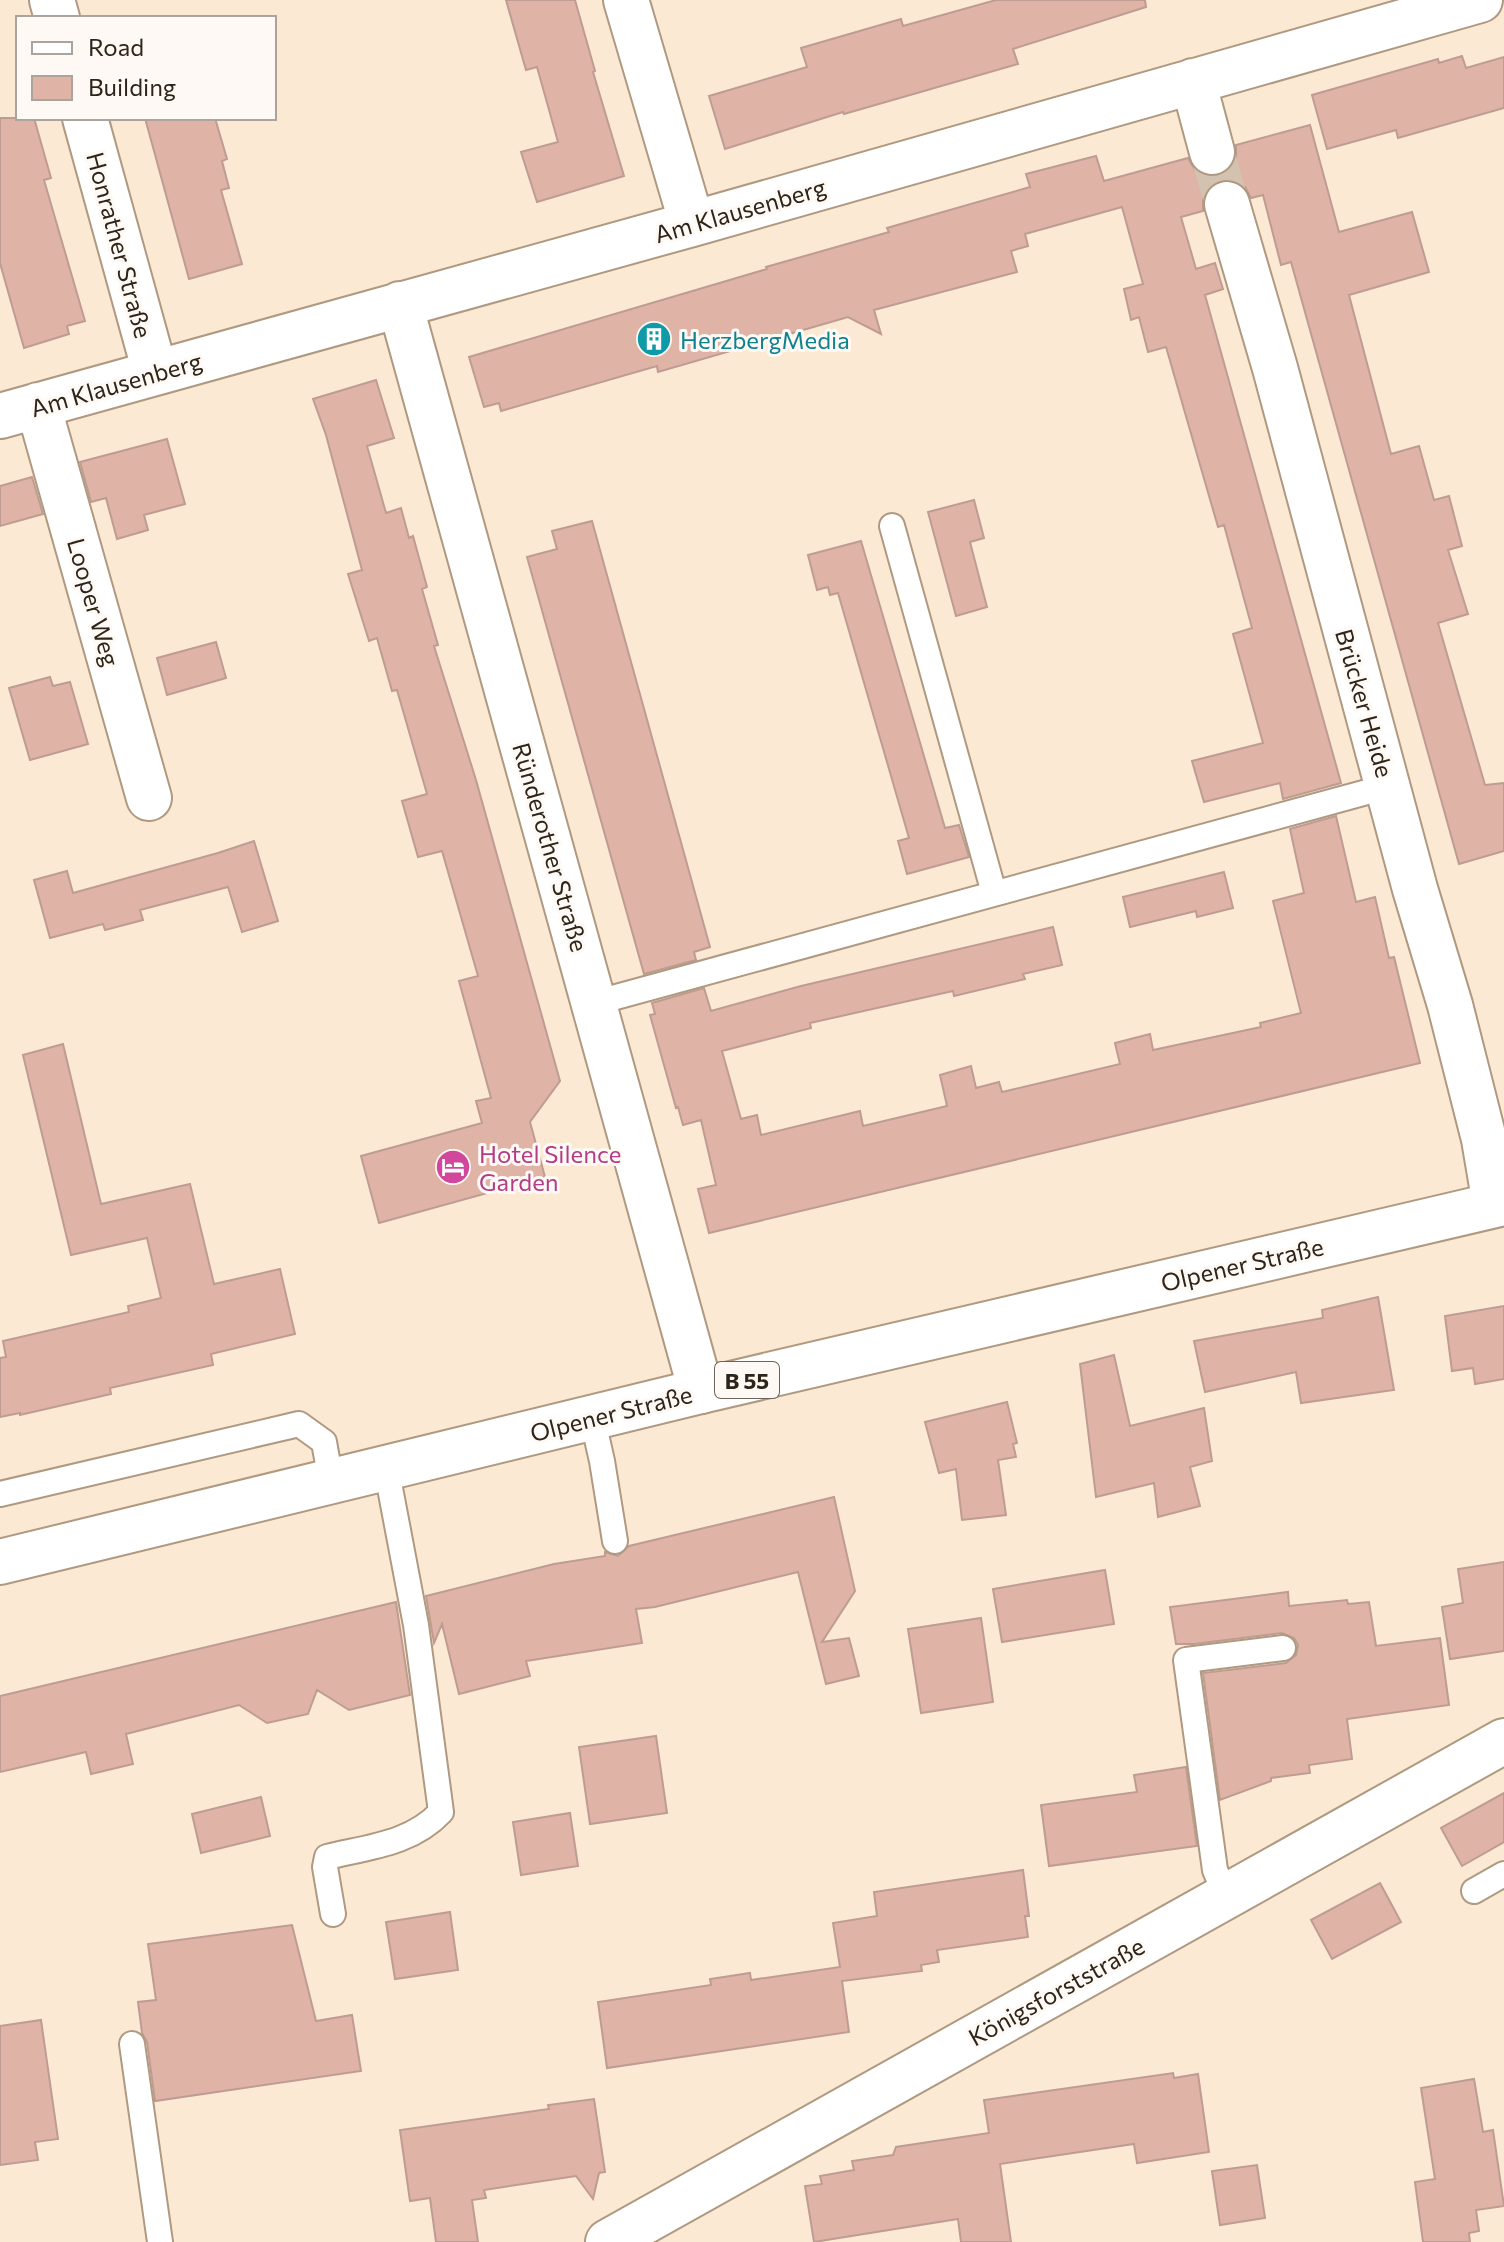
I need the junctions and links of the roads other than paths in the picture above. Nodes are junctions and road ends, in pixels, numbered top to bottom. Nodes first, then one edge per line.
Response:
1 (626, 0) edge
2 (1480, 0) edge
3 (1193, 81) junction
4 (86, 120) edge
5 (1212, 152) tunnel mouth
6 (1227, 204) tunnel mouth
7 (692, 224) junction
8 (400, 304) junction
9 (155, 372) junction
10 (19, 411) edge
11 (892, 526) dead end
12 (1389, 786) junction
13 (149, 798) dead end
14 (994, 893) junction
15 (594, 1003) junction
16 (1500, 1204) edge
17 (701, 1391) junction
18 (592, 1417) junction
19 (386, 1467) junction
20 (331, 1481) junction
21 (0, 1494) edge
22 (615, 1541) dead end
23 (0, 1562) edge
24 (1283, 1648) dead end
25 (1504, 1741) edge
26 (1504, 1874) edge
27 (1474, 1891) dead end
28 (1226, 1896) junction
29 (333, 1914) dead end
30 (132, 2044) dead end
31 (160, 2242) edge
32 (608, 2242) edge

1 - 7 street
2 - 3 street, Am Klausenberg
3 - 5 street
3 - 7 street, Am Klausenberg
4 - 9 street, Honrather Straße
6 - 12 street, Brücker Heide
7 - 8 street, Am Klausenberg
8 - 9 street, Am Klausenberg
8 - 15 street, Ründerother Straße
9 - 10 street, Am Klausenberg
10 - 13 street, Looper Weg
11 - 14 lane
12 - 14 lane
12 - 16 street, Brücker Heide
14 - 15 lane
15 - 17 street, Ründerother Straße
16 - 17 street, Olpener Straße / B 55
17 - 18 street, Olpener Straße / B 55
18 - 19 street, Olpener Straße / B 55
18 - 22 lane
19 - 20 street, Olpener Straße / B 55
19 - 29 lane
20 - 21 lane
20 - 23 street, Olpener Straße / B 55
24 - 28 lane
25 - 28 street, Königsforststraße
26 - 27 lane
28 - 32 street, Königsforststraße
30 - 31 lane

